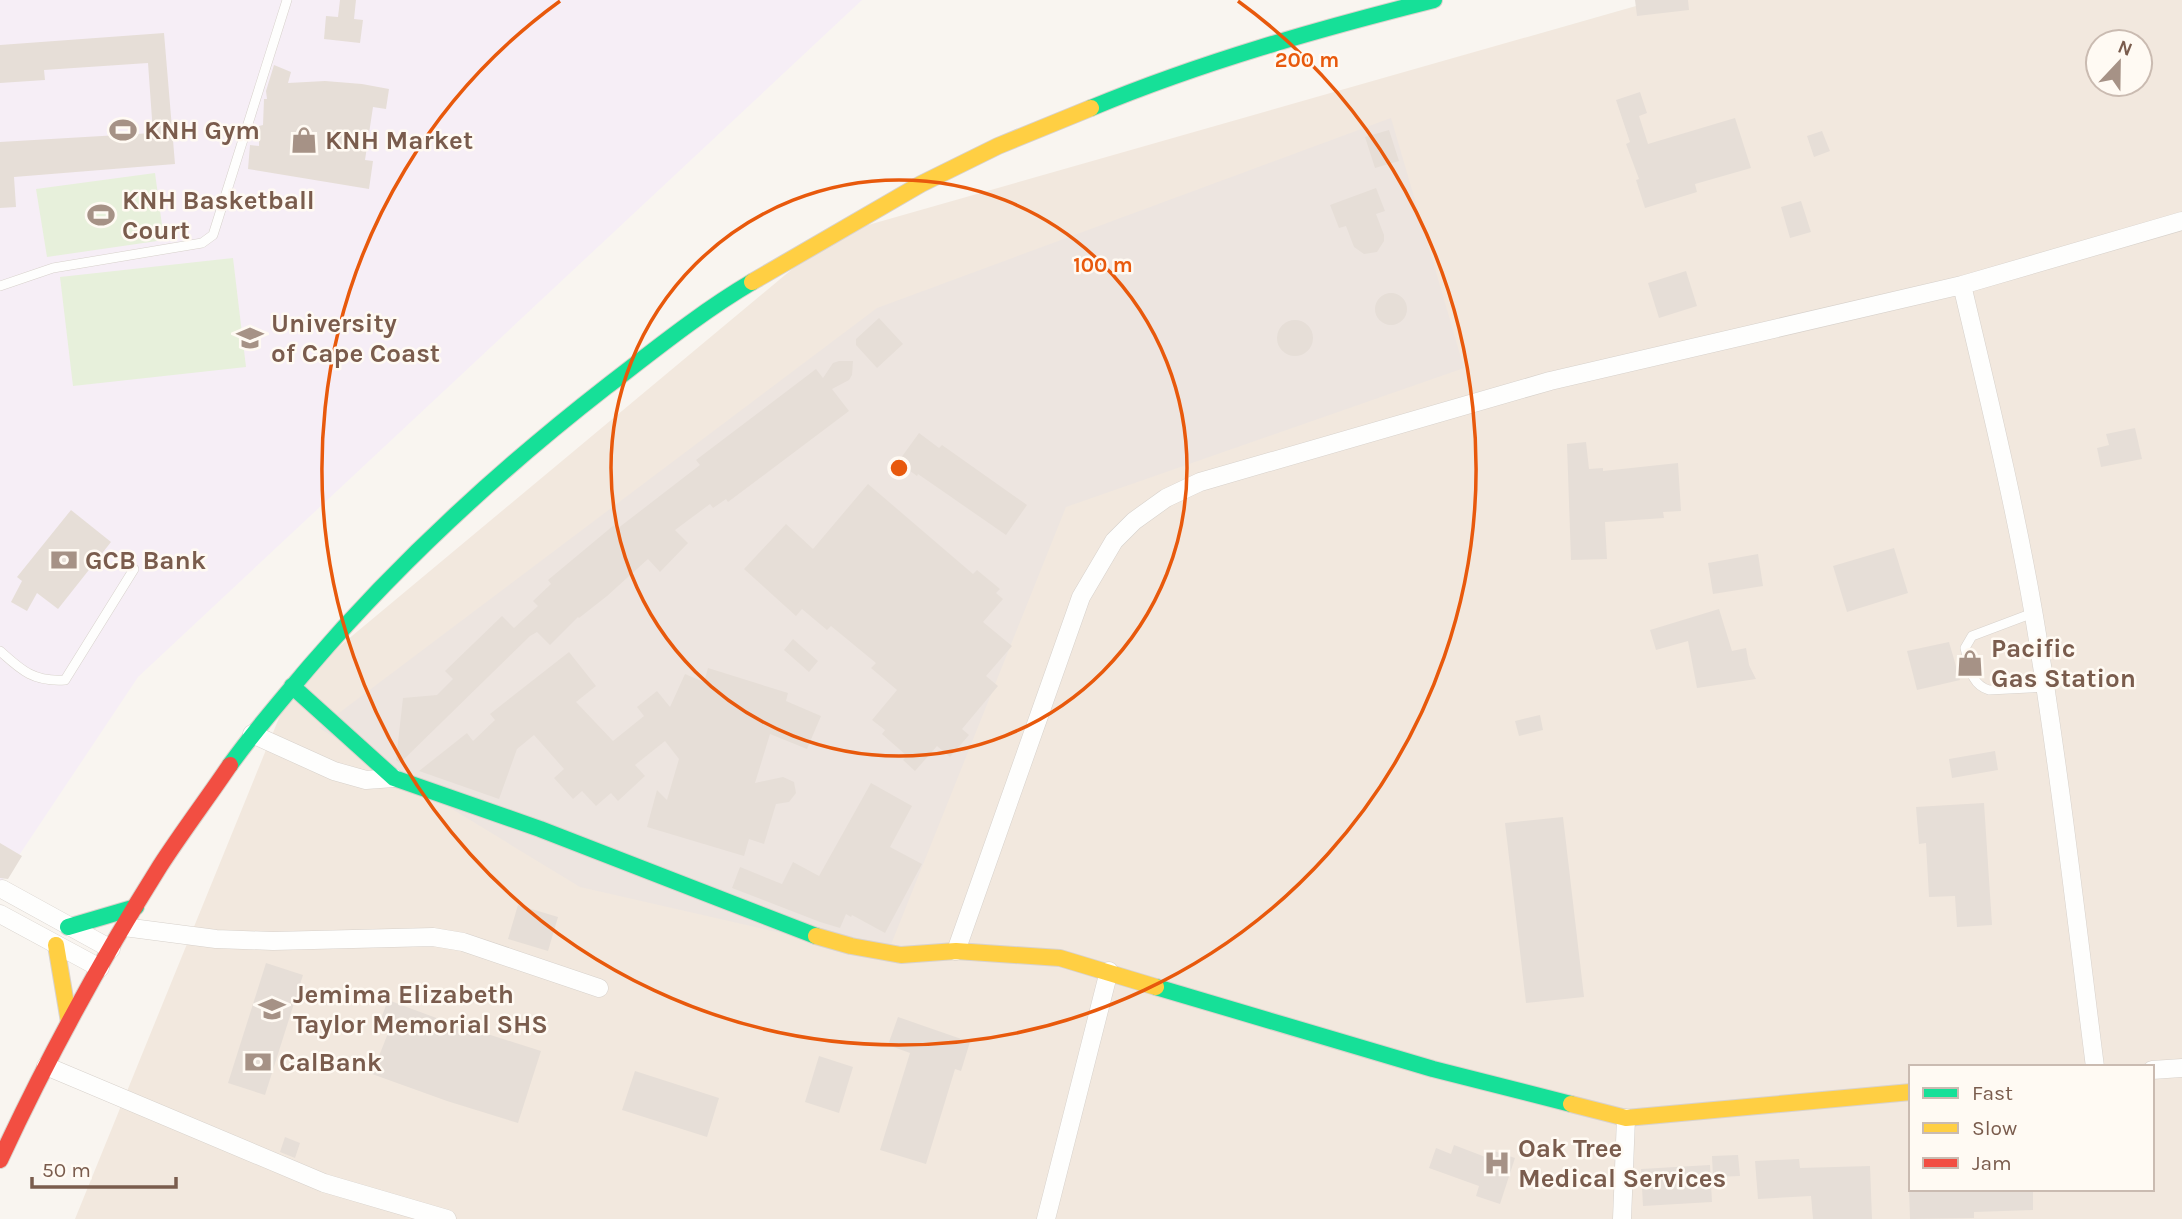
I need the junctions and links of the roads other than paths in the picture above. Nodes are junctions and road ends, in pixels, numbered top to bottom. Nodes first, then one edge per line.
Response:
1 (287, 0) edge
2 (1434, 0) edge
3 (2182, 221) edge
4 (1962, 285) junction
5 (0, 286) edge
6 (134, 569) dead end
7 (2034, 613) junction
8 (0, 651) edge
9 (292, 686) junction
10 (2046, 687) junction
11 (252, 734) junction
12 (394, 778) junction
13 (2, 889) dead end
14 (136, 907) junction
15 (0, 914) edge
16 (68, 927) junction
17 (124, 927) junction
18 (56, 945) junction
19 (111, 949) junction
20 (956, 951) junction
21 (100, 968) junction
22 (1109, 971) junction
23 (599, 988) dead end
24 (69, 1023) junction
25 (2095, 1065) edge
26 (46, 1066) junction
27 (2182, 1068) edge
28 (2154, 1070) edge
29 (1909, 1092) edge
30 (1626, 1118) junction
31 (0, 1160) edge
32 (447, 1219) edge
33 (1046, 1219) edge
34 (1622, 1219) edge

1 - 5 lane
2 - 9 main road
3 - 4 street
4 - 7 street
4 - 20 street
6 - 8 lane
7 - 10 street
7 - 10 lane
9 - 11 main road
9 - 12 main road
10 - 25 street
11 - 12 street
11 - 14 main road
12 - 20 main road
13 - 16 street
14 - 16 main road
14 - 17 main road
15 - 18 street
16 - 19 street
17 - 19 main road
17 - 23 street
18 - 21 street
18 - 24 main road
19 - 21 main road
20 - 22 main road
21 - 24 main road
22 - 30 main road
22 - 33 street
24 - 26 main road
26 - 31 main road
26 - 32 street
27 - 28 street
29 - 30 main road
30 - 34 street

